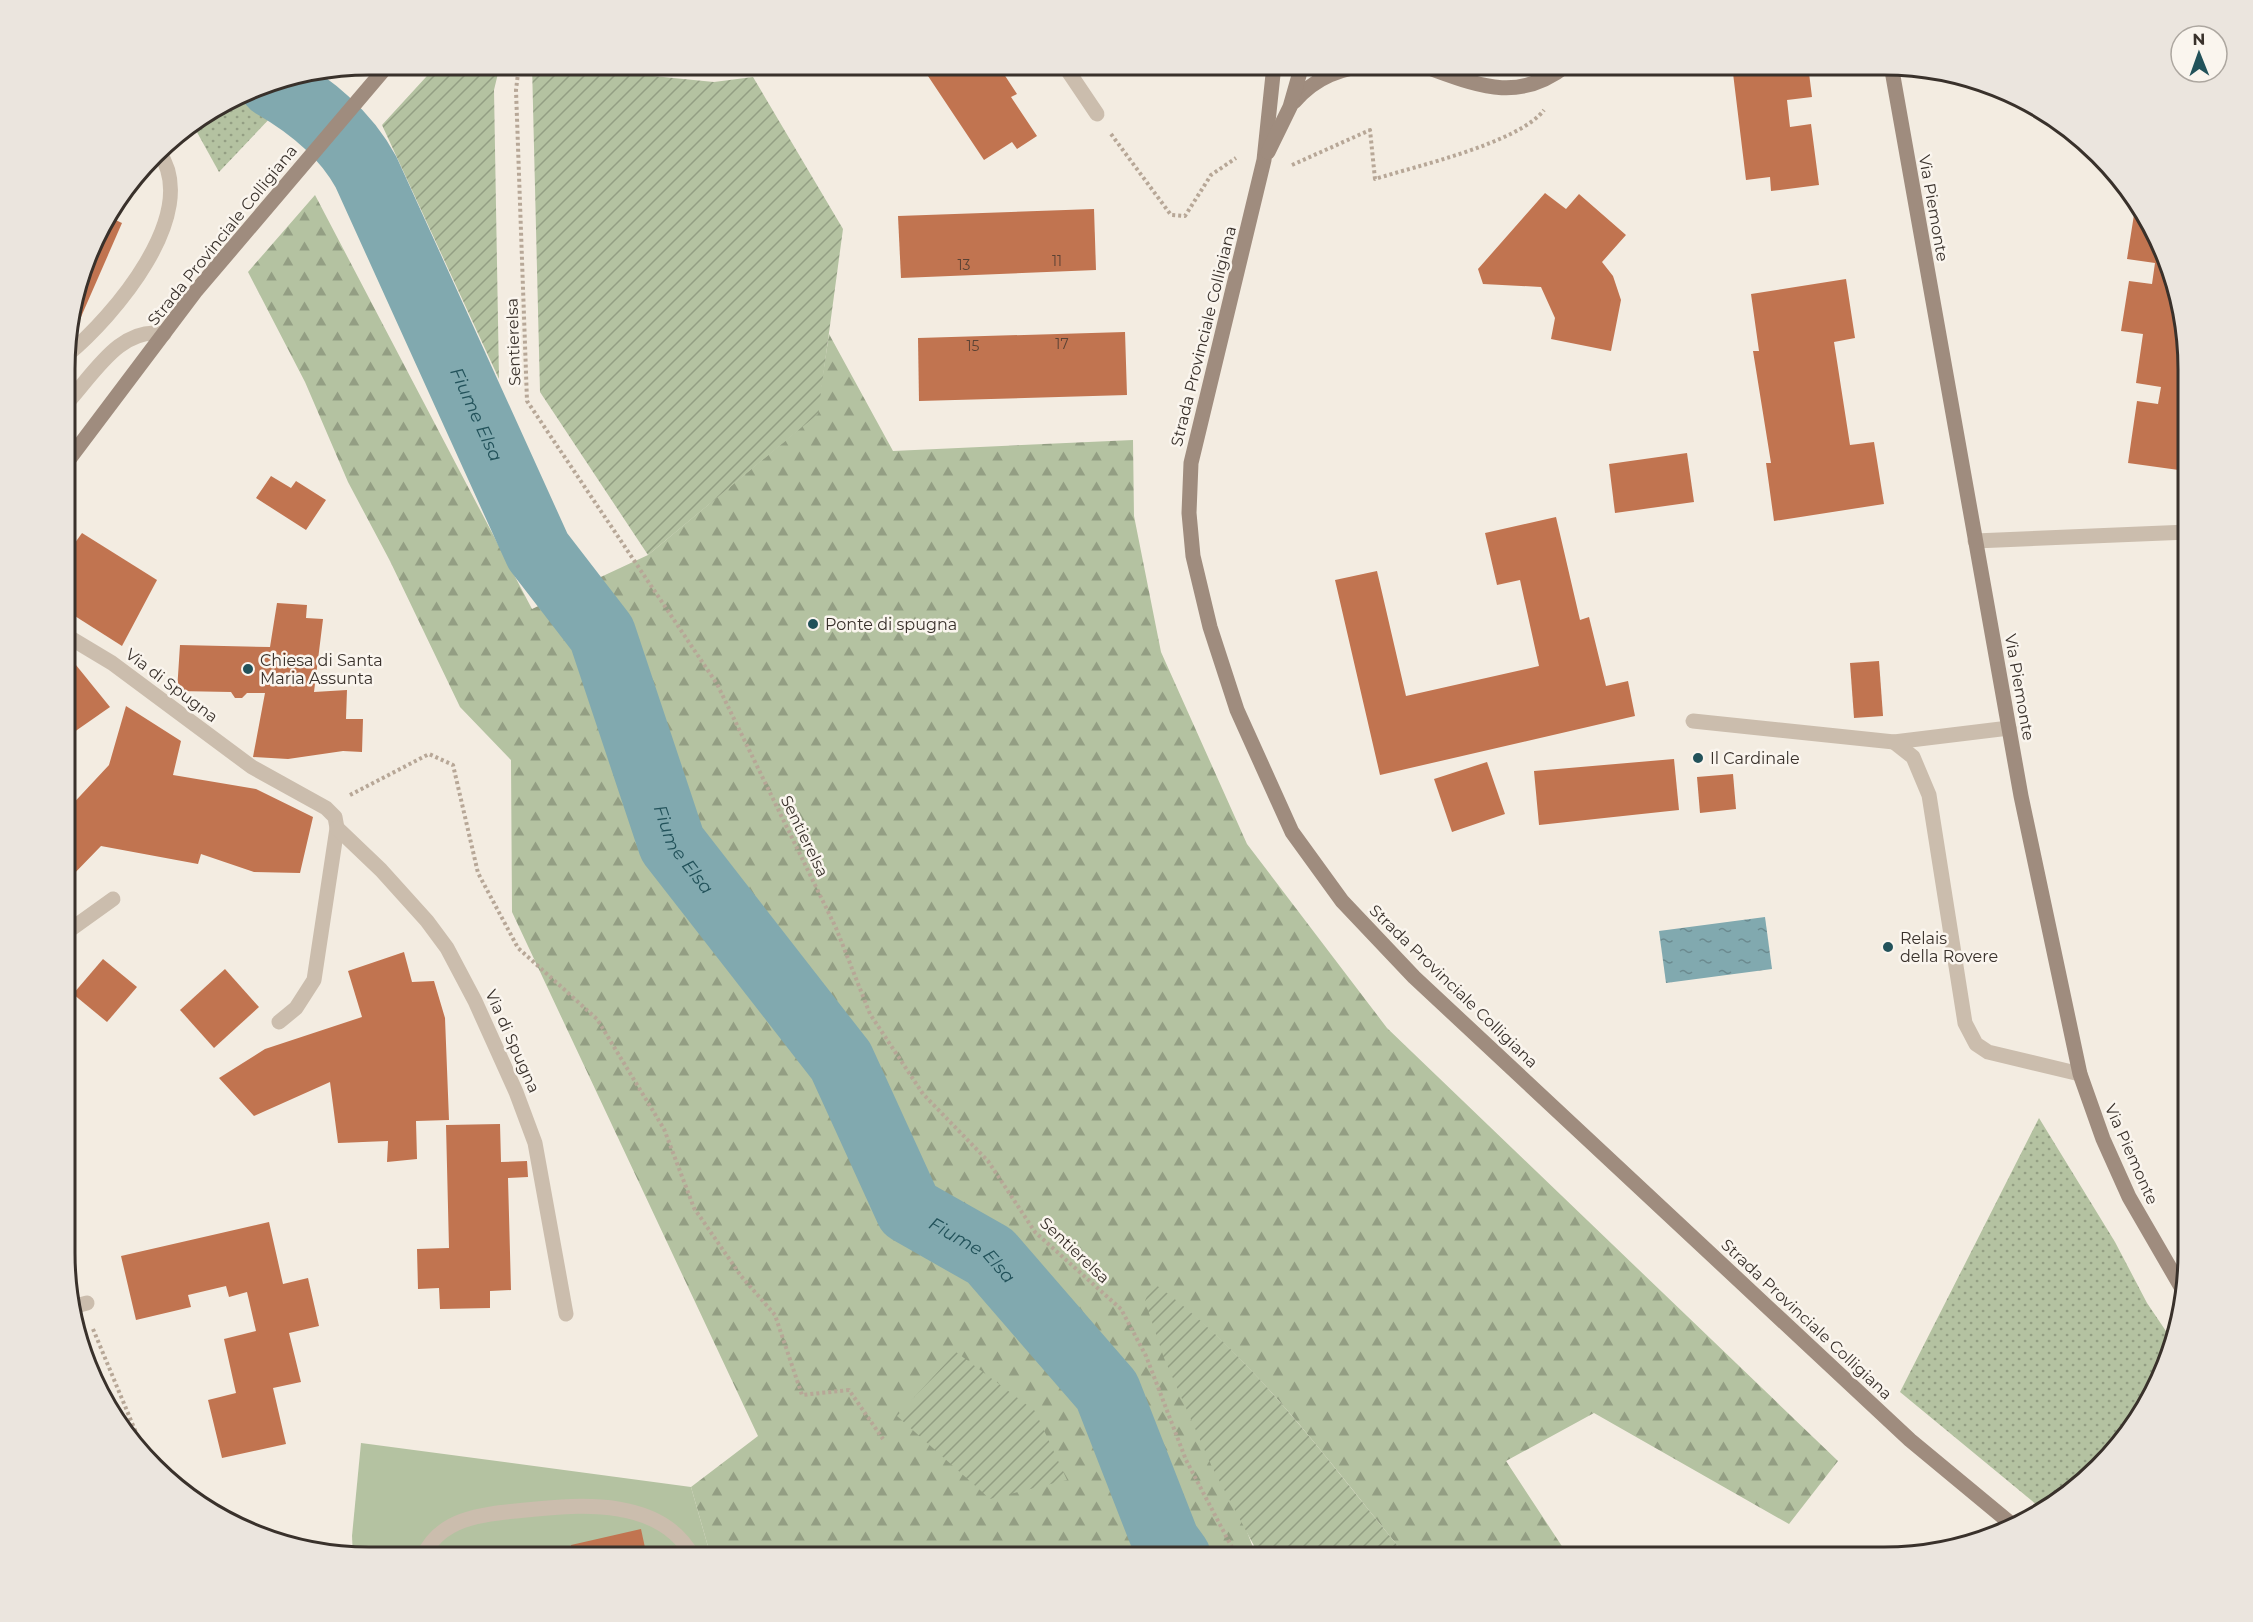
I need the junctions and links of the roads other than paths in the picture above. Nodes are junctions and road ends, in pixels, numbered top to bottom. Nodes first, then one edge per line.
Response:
1 (379, 75) edge
2 (1071, 75) edge
3 (1273, 75) edge
4 (1299, 75) edge
5 (1327, 75) edge
6 (1452, 75) edge
7 (1551, 75) edge
8 (1893, 75) edge
9 (1290, 107) junction
10 (1097, 114) road end
11 (162, 160) edge
12 (1264, 160) junction
13 (164, 334) junction
14 (76, 347) edge
15 (75, 395) edge
16 (75, 451) edge
17 (2178, 532) edge
18 (1975, 541) junction
19 (75, 641) edge
20 (1693, 721) dead end
21 (2009, 728) junction
22 (1894, 742) junction
23 (336, 828) junction
24 (113, 899) dead end
25 (75, 926) edge
26 (279, 1022) dead end
27 (2080, 1074) junction
28 (2176, 1279) edge
29 (566, 1314) dead end
30 (2006, 1520) edge
31 (430, 1547) edge
32 (687, 1547) edge

1 - 13 main road, Strada Provinciale Colligiana
2 - 10 street
3 - 12 main road, Strada Provinciale Colligiana
4 - 9 main road, Strada Provinciale Colligiana
5 - 9 main road
6 - 7 main road
8 - 18 main road, Via Piemonte
9 - 12 main road, Strada Provinciale Colligiana
11 - 14 street
12 - 30 main road, Strada Provinciale Colligiana
13 - 15 street
13 - 16 main road, Strada Provinciale Colligiana
17 - 18 street
18 - 21 main road, Via Piemonte
19 - 23 street, Via di Spugna
20 - 22 street
21 - 22 street
21 - 27 main road, Via Piemonte
22 - 27 street
23 - 26 street
23 - 29 street, Via di Spugna
24 - 25 street
27 - 28 main road, Via Piemonte
31 - 32 street

